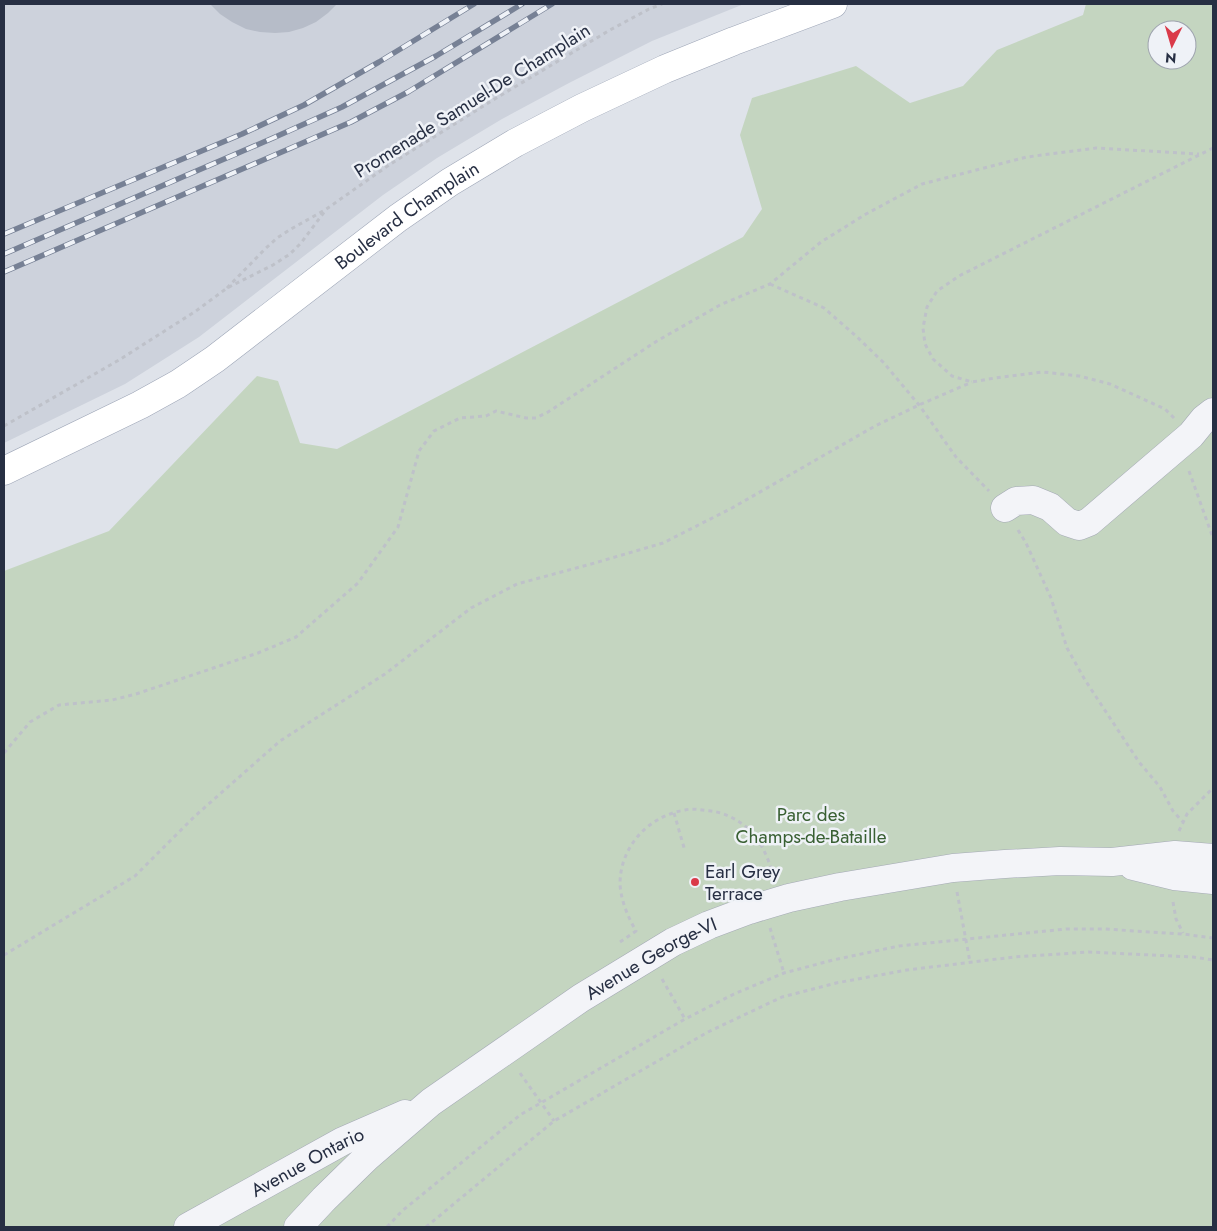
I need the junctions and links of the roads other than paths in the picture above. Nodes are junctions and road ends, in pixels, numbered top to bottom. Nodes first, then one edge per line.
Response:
1 (833, 4) edge
2 (1213, 412) edge
3 (4, 471) edge
4 (1005, 508) road end
5 (1213, 858) edge
6 (1112, 862) junction
7 (1213, 880) edge
8 (431, 1102) junction
9 (296, 1167) junction
10 (324, 1199) junction
11 (188, 1227) edge
12 (298, 1227) edge

1 - 3 main road, Boulevard Champlain
2 - 4 street
5 - 6 street, Avenue George-VI
6 - 7 street, Avenue George-VI
6 - 8 street, Avenue George-VI
8 - 9 street, Avenue Ontario
8 - 10 street, Avenue George-VI
9 - 10 street
9 - 11 street, Avenue Ontario
10 - 12 street, Avenue George-VI

